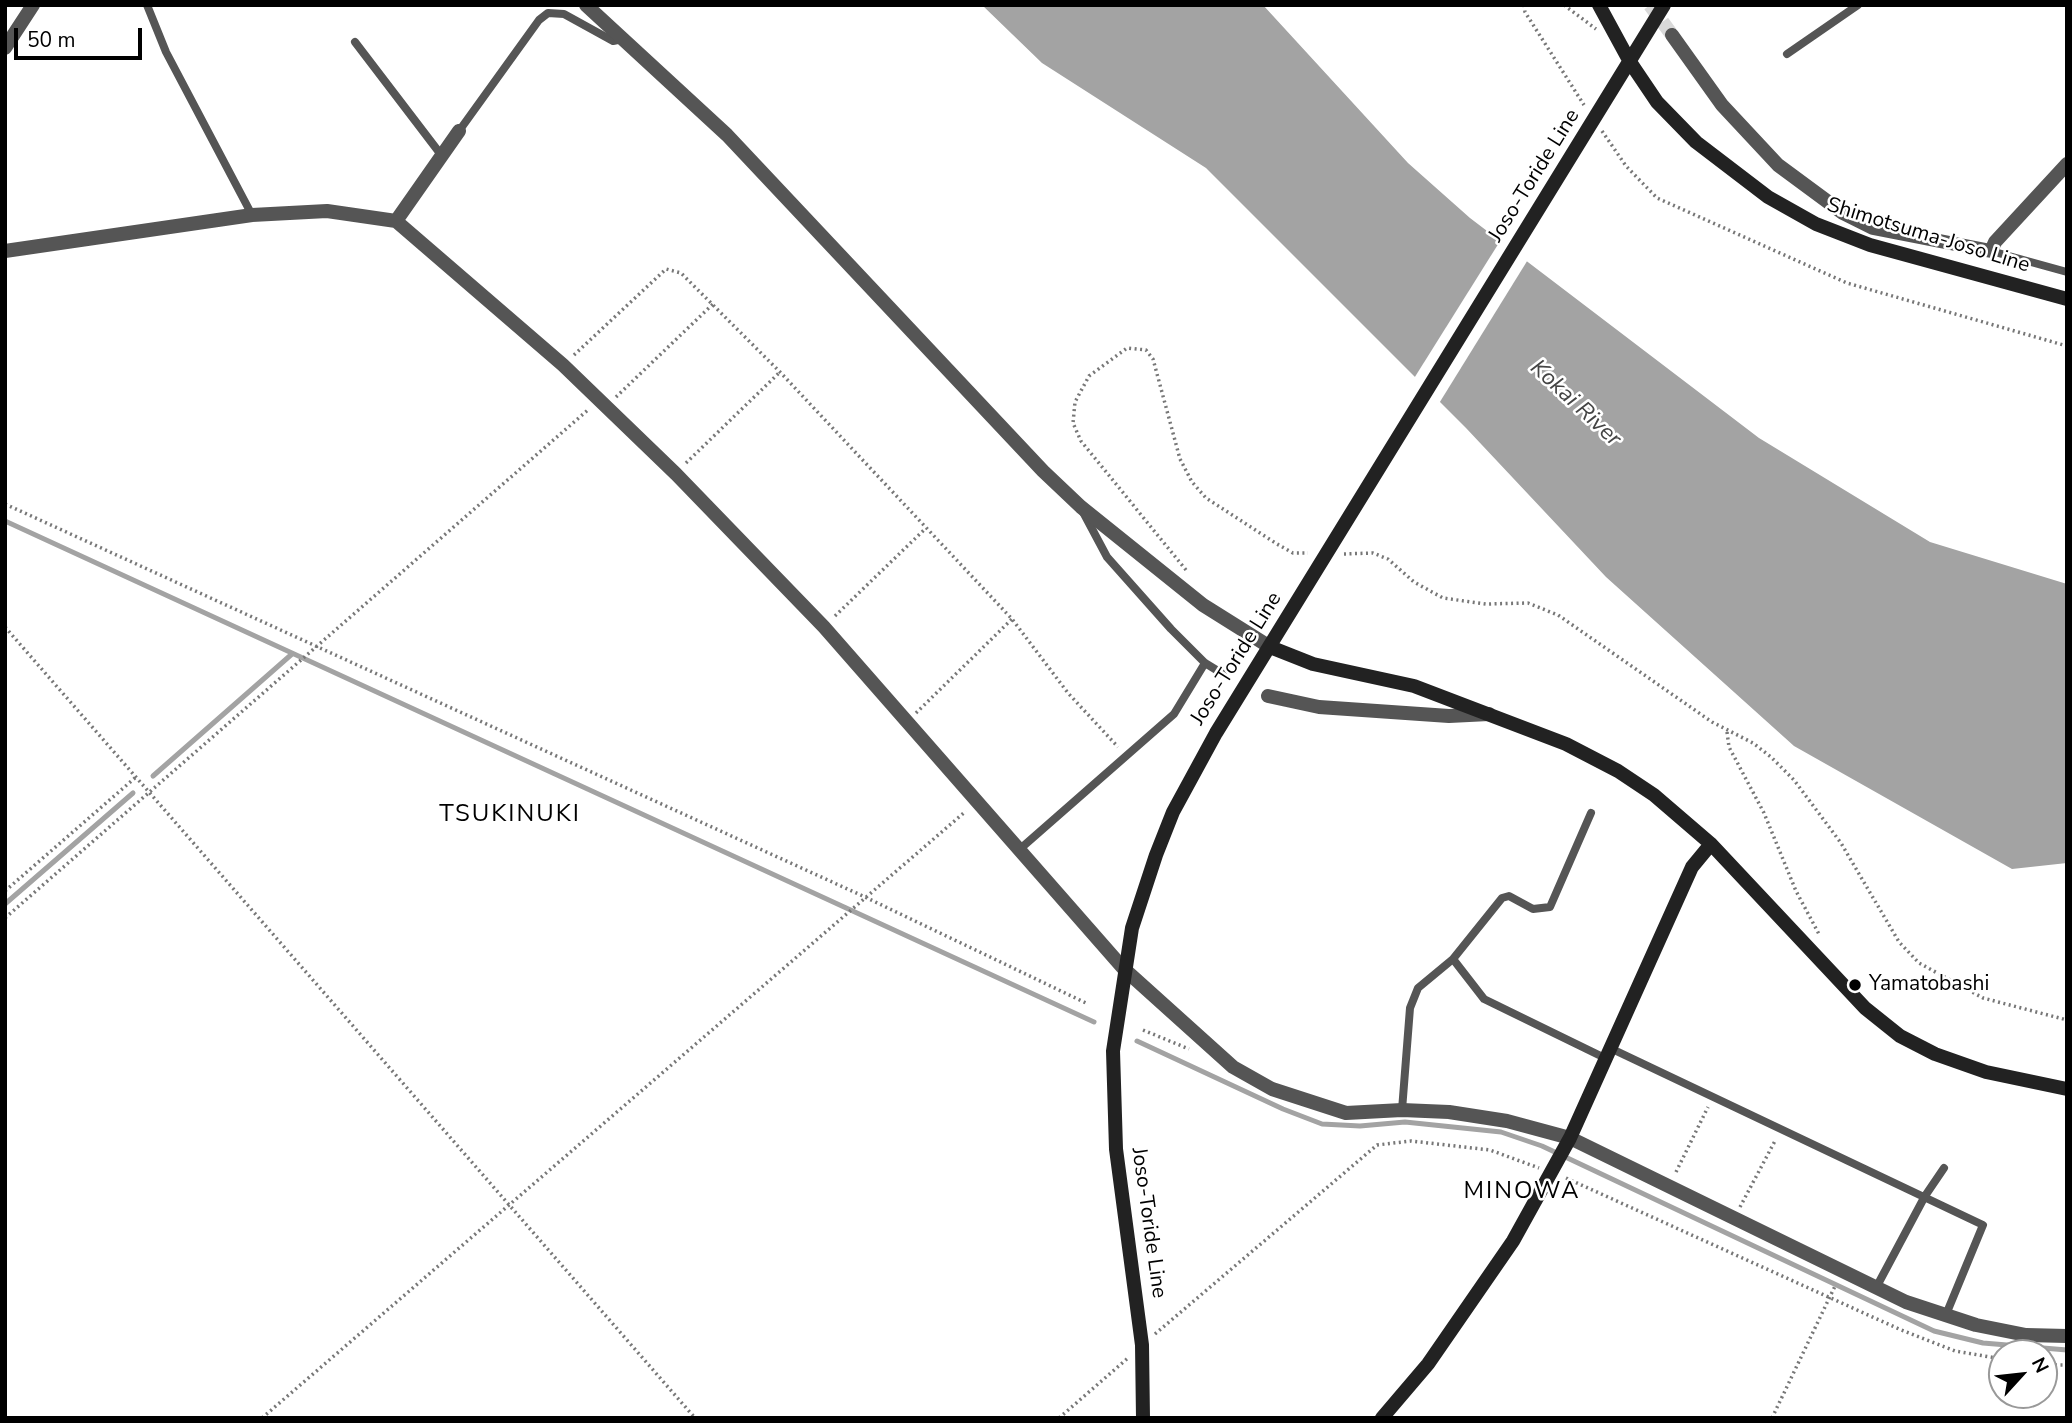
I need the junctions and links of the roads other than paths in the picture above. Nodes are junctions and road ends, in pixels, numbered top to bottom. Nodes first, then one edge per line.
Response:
1 (33, 5) edge
2 (147, 5) edge
3 (586, 5) edge
4 (1599, 5) edge
5 (1664, 5) edge
6 (1858, 5) edge
7 (1672, 35) tunnel mouth
8 (623, 39) junction
9 (355, 42) dead end
10 (5, 48) edge
11 (1787, 54) dead end
12 (1630, 62) junction
13 (459, 131) joint
14 (442, 156) junction
15 (2067, 164) edge
16 (252, 215) junction
17 (396, 221) junction
18 (1873, 228) junction
19 (1870, 244) junction
20 (5, 251) edge
21 (1991, 251) junction
22 (2067, 272) edge
23 (2067, 299) edge
24 (1081, 507) junction
25 (1270, 647) junction
26 (1205, 663) junction
27 (1223, 674) dead end
28 (1268, 696) dead end
29 (1490, 714) junction
30 (1591, 813) dead end
31 (1712, 844) junction
32 (1020, 849) junction
33 (1453, 959) junction
34 (1123, 968) junction
35 (1609, 1054) junction
36 (2067, 1089) edge
37 (1402, 1110) junction
38 (1568, 1142) junction
39 (1944, 1168) dead end
40 (1924, 1196) junction
41 (1877, 1286) junction
42 (1945, 1317) junction
43 (2067, 1336) edge
44 (1143, 1418) edge
45 (1382, 1418) edge

1 - 10 street
2 - 16 lane
3 - 8 street
4 - 12 main road, Shimotsuma-Joso Line
5 - 12 main road, Joso-Toride Line
6 - 11 lane
7 - 18 street
8 - 13 lane
8 - 24 street
9 - 14 lane
12 - 19 main road, Shimotsuma-Joso Line
12 - 25 main road, Joso-Toride Line
13 - 14 street
14 - 17 street
15 - 21 street
16 - 17 street
16 - 20 street
17 - 32 street
18 - 19 street
18 - 21 street
19 - 23 main road, Shimotsuma-Joso Line
21 - 22 lane
24 - 25 street
24 - 26 lane
25 - 29 main road
25 - 34 main road, Joso-Toride Line
26 - 27 lane
26 - 32 lane
28 - 29 street
29 - 31 main road
30 - 33 lane
31 - 35 main road
31 - 36 main road
32 - 34 street
33 - 35 lane
33 - 37 lane
34 - 37 street
34 - 44 main road, Joso-Toride Line
35 - 38 main road
35 - 40 lane
37 - 38 street
38 - 41 street
38 - 45 main road
39 - 40 lane
40 - 41 lane
40 - 42 lane
41 - 42 street
42 - 43 street

